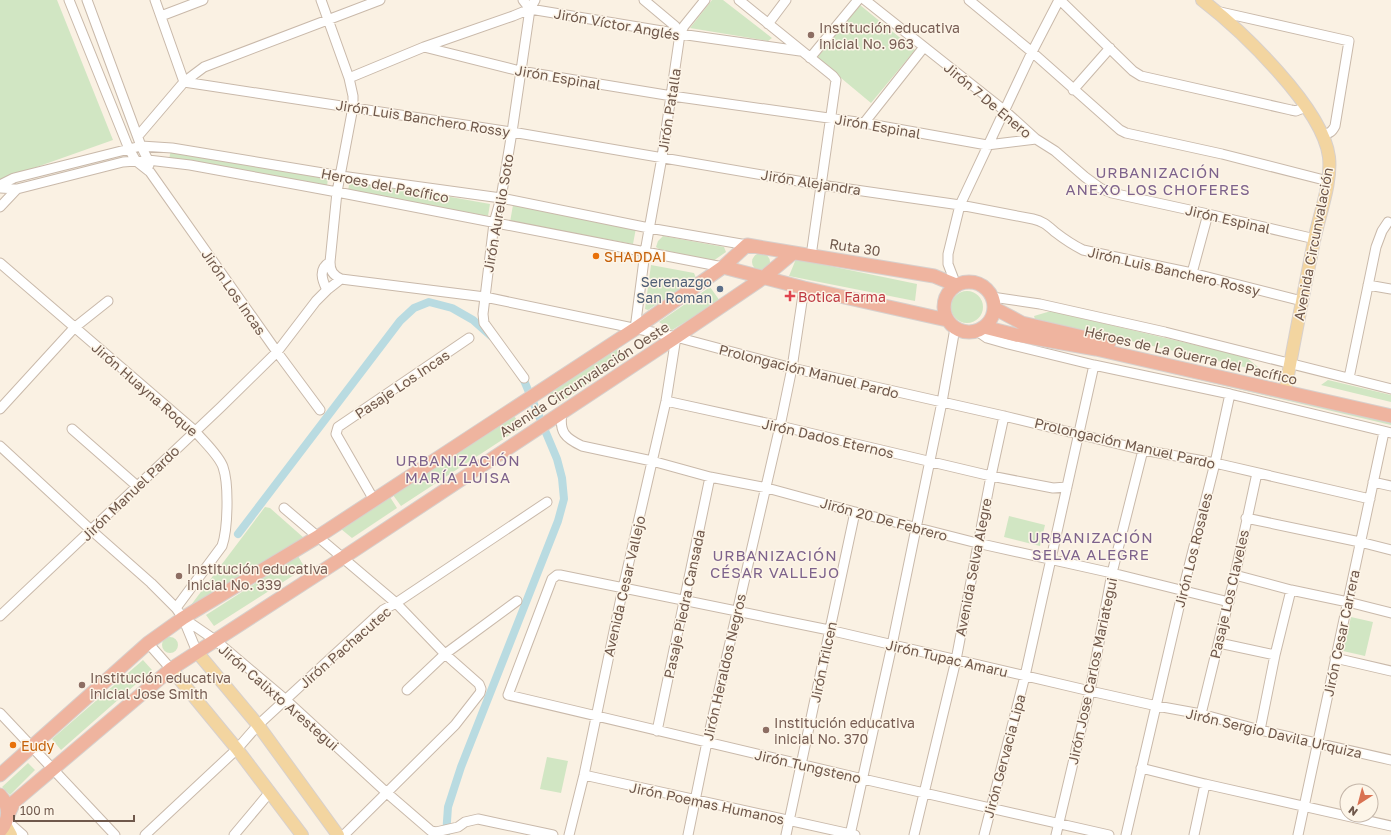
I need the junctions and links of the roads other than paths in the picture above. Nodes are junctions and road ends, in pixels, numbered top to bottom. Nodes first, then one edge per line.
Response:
1 (69, 0) edge
2 (87, 0) edge
3 (155, 0) edge
4 (203, 0) edge
5 (321, 0) edge
6 (380, 0) edge
7 (523, 0) edge
8 (535, 0) edge
9 (644, 0) edge
10 (705, 0) edge
11 (739, 0) edge
12 (786, 0) edge
13 (858, 0) edge
14 (865, 0) edge
15 (969, 0) edge
16 (1060, 0) edge
17 (1202, 0) edge
18 (530, 9) junction
19 (1216, 11) junction
20 (161, 16) junction
21 (328, 20) junction
22 (768, 24) junction
23 (680, 34) junction
24 (424, 47) junction
25 (924, 47) junction
26 (1110, 48) junction
27 (800, 51) junction
28 (1032, 52) junction
29 (810, 58) junction
30 (520, 71) junction
31 (349, 78) junction
32 (184, 82) junction
33 (1073, 90) junction
34 (672, 96) junction
35 (353, 107) junction
36 (1306, 107) junction
37 (1005, 111) junction
38 (830, 118) junction
39 (864, 123) junction
40 (512, 132) junction
41 (1322, 134) junction
42 (138, 136) junction
43 (1036, 140) junction
44 (987, 145) junction
45 (141, 146) junction
46 (129, 149) junction
47 (662, 157) junction
48 (148, 160) junction
49 (136, 161) junction
50 (150, 172) junction
51 (341, 176) junction
52 (1328, 181) junction
53 (821, 185) junction
54 (0, 186) edge
55 (17, 189) junction
56 (337, 192) junction
57 (501, 198) junction
58 (960, 205) junction
59 (0, 207) edge
60 (1208, 214) junction
61 (1388, 222) dead end
62 (494, 223) junction
63 (649, 228) junction
64 (1314, 239) junction
65 (747, 246) junction
66 (645, 252) junction
67 (793, 253) junction
68 (811, 256) junction
69 (330, 262) junction
70 (0, 263) edge
71 (723, 267) junction
72 (1192, 273) junction
73 (763, 278) junction
74 (342, 279) junction
75 (956, 285) junction
76 (1368, 285) junction
77 (804, 288) junction
78 (1391, 289) edge
79 (327, 290) junction
80 (484, 297) junction
81 (108, 301) dead end
82 (1302, 301) junction
83 (993, 303) junction
84 (951, 324) junction
85 (74, 328) junction
86 (635, 329) junction
87 (981, 329) junction
88 (676, 337) junction
89 (469, 338) dead end
90 (276, 352) junction
91 (1290, 363) junction
92 (1094, 365) junction
93 (792, 368) junction
94 (524, 378) dead end
95 (1349, 378) junction
96 (1285, 388) junction
97 (1391, 389) edge
98 (1230, 394) junction
99 (666, 402) junction
100 (942, 402) junction
101 (1391, 408) edge
102 (0, 409) edge
103 (320, 410) dead end
104 (558, 415) junction
105 (1004, 416) junction
106 (1391, 416) edge
107 (780, 426) junction
108 (72, 429) dead end
109 (195, 431) junction
110 (1387, 432) edge
111 (1080, 434) junction
112 (0, 446) edge
113 (1142, 450) junction
114 (652, 461) junction
115 (930, 462) junction
116 (1215, 463) junction
117 (1257, 473) junction
118 (991, 476) junction
119 (710, 477) junction
120 (1373, 482) junction
121 (137, 486) junction
122 (1391, 486) edge
123 (1067, 487) junction
124 (766, 488) junction
125 (1370, 499) junction
126 (374, 500) junction
127 (547, 502) dead end
128 (284, 508) dead end
129 (855, 512) junction
130 (1246, 518) junction
131 (916, 527) junction
132 (91, 530) junction
133 (318, 536) junction
134 (1360, 542) junction
135 (977, 543) junction
136 (1391, 550) edge
137 (344, 557) junction
138 (1050, 560) junction
139 (1112, 573) junction
140 (1235, 575) junction
141 (623, 588) junction
142 (1183, 590) junction
143 (1291, 590) junction
144 (685, 600) junction
145 (517, 601) dead end
146 (1229, 602) junction
147 (1348, 602) junction
148 (396, 603) junction
149 (737, 611) junction
150 (179, 613) junction
151 (1391, 613) edge
152 (0, 616) edge
153 (829, 630) junction
154 (215, 640) junction
155 (148, 643) junction
156 (1219, 643) junction
157 (892, 645) junction
158 (197, 652) junction
159 (446, 654) junction
160 (1275, 655) junction
161 (1336, 658) junction
162 (956, 660) junction
163 (171, 669) junction
164 (1391, 671) edge
165 (1025, 676) junction
166 (407, 690) dead end
167 (1090, 692) junction
168 (508, 695) joint
169 (286, 700) junction
170 (1157, 706) junction
171 (0, 713) edge
172 (1201, 714) junction
173 (595, 716) junction
174 (258, 725) junction
175 (1260, 730) junction
176 (657, 731) junction
177 (707, 742) junction
178 (1317, 744) junction
179 (32, 747) junction
180 (236, 749) junction
181 (1391, 760) edge
182 (801, 765) junction
183 (1141, 768) junction
184 (54, 770) junction
185 (0, 775) edge
186 (584, 775) junction
187 (863, 779) junction
188 (1205, 784) junction
189 (270, 792) junction
190 (387, 793) junction
191 (924, 793) junction
192 (0, 794) edge
193 (695, 800) junction
194 (1304, 806) junction
195 (990, 808) junction
196 (789, 820) junction
197 (1059, 824) junction
198 (6, 825) edge
199 (1391, 826) edge
200 (23, 835) edge
201 (116, 835) edge
202 (145, 835) edge
203 (234, 835) edge
204 (302, 835) edge
205 (338, 835) edge
206 (344, 835) edge
207 (553, 835) edge
208 (569, 835) edge
209 (688, 835) edge
210 (786, 835) edge
211 (851, 835) edge
212 (914, 835) edge
213 (984, 835) edge
214 (1056, 835) edge
215 (1110, 835) edge
216 (1126, 835) edge
217 (1194, 835) edge
218 (1298, 835) edge

1 - 46 street
2 - 42 street
3 - 20 street
4 - 20 street
5 - 21 street
6 - 21 street
7 - 18 street
8 - 18 street, Jirón Aurelio Soto
9 - 23 street
10 - 23 street, Jirón Patalla
11 - 22 street
12 - 22 street
13 - 29 street
14 - 25 street, Jirón 7 De Enero
15 - 28 street
16 - 26 street
16 - 28 street
17 - 19 main road, Avenida Circunvalación
18 - 23 street, Jirón Víctor Anglés
18 - 24 street
18 - 30 street, Jirón Aurelio Soto
19 - 36 main road, Avenida Circunvalación
19 - 41 street
20 - 32 street
21 - 31 street
21 - 32 street
22 - 27 street
23 - 27 street, Jirón Víctor Anglés
23 - 34 street, Jirón Patalla
24 - 30 street, Jirón Espinal
24 - 31 street
25 - 37 street, Jirón 7 De Enero
25 - 39 street
26 - 33 street
26 - 36 street
27 - 29 street
28 - 33 street
28 - 37 street
29 - 38 street
30 - 34 street, Jirón Espinal
30 - 40 street, Jirón Aurelio Soto
31 - 35 street
32 - 35 street, Jirón Luis Banchero Rossy
32 - 42 street
33 - 52 street
34 - 38 street, Jirón Espinal
34 - 47 street, Jirón Patalla
35 - 40 street, Jirón Luis Banchero Rossy
35 - 51 street
36 - 41 main road, Avenida Circunvalación
37 - 43 street, Jirón 7 De Enero
37 - 44 street
38 - 39 street, Jirón Espinal
38 - 53 street
39 - 44 street, Jirón Espinal
40 - 47 street, Jirón Luis Banchero Rossy
40 - 57 street, Jirón Aurelio Soto
41 - 52 main road, Avenida Circunvalación
42 - 45 street
43 - 44 street, Jirón Espinal
43 - 60 street, Jirón Espinal
44 - 58 street
45 - 46 street, Heroes del Pacífico
45 - 48 street
45 - 51 street, Heroes del Pacífico
46 - 49 street
46 - 54 street, Heroes del Pacífico
47 - 53 street, Jirón Alejandra
47 - 63 street, Jirón Patalla
48 - 49 street, Heroes del Pacífico
48 - 50 street
48 - 56 street, Heroes del Pacífico
49 - 50 street
49 - 55 street, Heroes del Pacífico
50 - 90 street, Jirón Los Incas
51 - 56 street
51 - 57 street, Heroes del Pacífico
52 - 64 main road, Avenida Circunvalación
53 - 58 street, Jirón Alejandra
53 - 68 street
54 - 55 street, Heroes del Pacífico
55 - 59 street
56 - 62 street, Heroes del Pacífico
56 - 69 street
57 - 62 street, Jirón Aurelio Soto
57 - 63 street, Heroes del Pacífico
58 - 72 street, Jirón Luis Banchero Rossy
58 - 75 street
60 - 64 street, Jirón Espinal
60 - 72 street
61 - 76 street
62 - 66 street, Heroes del Pacífico
62 - 80 street, Jirón Aurelio Soto
63 - 65 street, Heroes del Pacífico
63 - 66 street, Jirón Patalla
64 - 82 main road, Avenida Circunvalación
65 - 67 highway, Ruta 30
65 - 71 highway, Avenida Circunvalación Oeste
66 - 71 street, Heroes del Pacífico
66 - 86 street, Jirón Patalla
67 - 68 highway, Ruta 30
67 - 73 highway, Avenida Circunvalación Oeste
68 - 75 highway, Ruta 30
69 - 74 street
69 - 79 street
70 - 85 street, Jirón Huayna Roque
71 - 73 highway, Heroes del Pacífico
71 - 86 highway, Avenida Circunvalación Oeste
72 - 82 street, Jirón Luis Banchero Rossy
73 - 77 highway
73 - 88 highway, Avenida Circunvalación Oeste
74 - 79 street
74 - 80 street, Prolongación Manuel Pardo
75 - 83 highway, Héroes de La Guerra del Pacífico
75 - 84 highway
76 - 78 street
76 - 95 street
77 - 84 highway
77 - 93 street, Jirón Heraldos Negros
79 - 90 street
80 - 86 street, Prolongación Manuel Pardo
80 - 94 street, Jirón Aurelio Soto
81 - 85 street
82 - 91 main road, Avenida Circunvalación
83 - 87 highway
83 - 91 street
83 - 96 highway, Héroes de La Guerra del Pacífico
84 - 87 highway, Héroes de La Guerra del Pacífico
84 - 100 street
85 - 102 street
85 - 109 street, Jirón Huayna Roque
86 - 88 street, Prolongación Manuel Pardo
86 - 126 highway, Avenida Circunvalación Oeste
87 - 92 street
87 - 96 highway, Héroes de La Guerra del Pacífico
88 - 93 street, Prolongación Manuel Pardo
88 - 99 street, Avenida Cesar Vallejo
88 - 104 highway, Avenida Circunvalación Oeste
89 - 126 street, Pasaje Los Incas
90 - 103 street, Jirón Los Incas
90 - 109 street, Jirón Manuel Pardo
91 - 95 street
91 - 96 main road, Avenida Circunvalación
92 - 98 street
92 - 111 street, Jirón Gervacia Lipa
93 - 100 street, Prolongación Manuel Pardo
93 - 107 street, Jirón Heraldos Negros
95 - 97 street
96 - 101 highway, Héroes de La Guerra del Pacífico
96 - 106 highway, Héroes de La Guerra del Pacífico
98 - 110 street
98 - 116 street, Jirón Los Rosales
99 - 107 street, Jirón Dados Eternos
99 - 114 street, Avenida Cesar Vallejo
100 - 105 street, Prolongación Manuel Pardo
100 - 115 street
104 - 114 street, Jirón 20 De Febrero
104 - 137 highway, Avenida Circunvalación Oeste
105 - 111 street, Prolongación Manuel Pardo
105 - 118 street, Avenida Selva Alegre
107 - 115 street, Jirón Dados Eternos
107 - 124 street, Jirón Heraldos Negros
108 - 121 street
109 - 121 street, Jirón Manuel Pardo
109 - 150 street, Jirón Huayna Roque
110 - 120 street, Jirón Cesar Carrera
111 - 113 street, Prolongación Manuel Pardo
111 - 123 street, Jirón Gervacia Lipa
112 - 132 street, Jirón Calixto Arestegui
113 - 116 street, Prolongación Manuel Pardo
113 - 139 street, Jirón Jose Carlos Mariategui
114 - 119 street, Jirón 20 De Febrero
114 - 141 street, Avenida Cesar Vallejo
115 - 118 street, Jirón Dados Eternos
115 - 131 street
116 - 117 street, Prolongación Manuel Pardo
116 - 142 street, Jirón Los Rosales
117 - 125 street, Prolongación Manuel Pardo
117 - 130 street, Pasaje Los Claveles
118 - 123 street, Jirón Dados Eternos
118 - 135 street, Avenida Selva Alegre
119 - 124 street, Jirón 20 De Febrero
119 - 144 street, Pasaje Piedra Cansada
120 - 122 street
120 - 125 street, Jirón Cesar Carrera
121 - 132 street, Jirón Manuel Pardo
123 - 138 street, Jirón Gervacia Lipa
124 - 129 street, Jirón 20 De Febrero
124 - 149 street, Jirón Heraldos Negros
125 - 134 street, Jirón Cesar Carrera
126 - 133 highway, Avenida Circunvalación Oeste
127 - 148 street, Jirón Pachacutec
128 - 133 street
129 - 131 street, Jirón 20 De Febrero
129 - 153 street, Jirón Trilcen
130 - 134 street
130 - 140 street, Pasaje Los Claveles
131 - 135 street, Jirón 20 De Febrero
131 - 157 street
132 - 150 street, Jirón Calixto Arestegui
132 - 152 street, Jirón Manuel Pardo
133 - 137 street
133 - 150 highway, Avenida Circunvalación Oeste
134 - 136 street
134 - 147 street, Jirón Cesar Carrera
135 - 138 street, Jirón 20 De Febrero
135 - 162 street, Avenida Selva Alegre
137 - 148 street
137 - 154 highway, Avenida Circunvalación Oeste
138 - 139 street, Jirón 20 De Febrero
138 - 165 street, Jirón Gervacia Lipa
139 - 142 street, Jirón 20 De Febrero
139 - 167 street, Jirón Jose Carlos Mariategui
140 - 143 street
140 - 146 street, Pasaje Los Claveles
141 - 144 street, Jirón Tupac Amaru
141 - 168 street, Jirón Tupac Amaru
141 - 173 street, Avenida Cesar Vallejo
142 - 146 street, Jirón 20 De Febrero
142 - 170 street, Jirón Los Rosales
143 - 147 street
143 - 160 street
144 - 149 street, Jirón Tupac Amaru
144 - 176 street, Pasaje Piedra Cansada
145 - 159 street
146 - 156 street, Pasaje Los Claveles
147 - 151 street
147 - 161 street, Jirón Cesar Carrera
148 - 159 street
148 - 169 street, Jirón Pachacutec
149 - 153 street, Jirón Tupac Amaru
149 - 177 street, Jirón Heraldos Negros
150 - 154 street, Jirón Calixto Arestegui
150 - 155 highway, Avenida Circunvalación Oeste
150 - 158 street
153 - 157 street, Jirón Tupac Amaru
153 - 182 street, Jirón Trilcen
154 - 158 highway, Avenida Circunvalación Oeste
154 - 169 street, Jirón Calixto Arestegui
155 - 163 street
155 - 179 highway, Avenida Circunvalación Oeste
156 - 160 street
156 - 172 street, Pasaje Los Claveles
157 - 162 street, Jirón Tupac Amaru
157 - 187 street
158 - 163 highway, Avenida Circunvalación Oeste
158 - 174 main road
159 - 166 street
159 - 190 street
160 - 175 street
161 - 164 street
161 - 178 street, Jirón Cesar Carrera
162 - 165 street, Jirón Tupac Amaru
162 - 191 street, Avenida Selva Alegre
163 - 180 main road
163 - 184 highway, Avenida Circunvalación Oeste
165 - 167 street, Jirón Tupac Amaru
165 - 195 street, Jirón Gervacia Lipa
167 - 170 street, Jirón Tupac Amaru
167 - 197 street, Jirón Jose Carlos Mariategui
168 - 173 street, Jirón Tungsteno
169 - 174 street, Jirón Pachacutec
169 - 190 street, Jirón Calixto Arestegui
170 - 172 street, Jirón Sergio Davila Urquiza
170 - 183 street, Jirón Los Rosales
171 - 179 street
172 - 175 street, Jirón Sergio Davila Urquiza
173 - 176 street, Jirón Tungsteno
173 - 186 street, Avenida Cesar Vallejo
174 - 180 street, Jirón Pachacutec
174 - 205 main road
175 - 178 street, Jirón Sergio Davila Urquiza
176 - 177 street, Jirón Tungsteno
177 - 182 street, Jirón Tungsteno
177 - 193 street, Jirón Heraldos Negros
178 - 181 street, Jirón Sergio Davila Urquiza
178 - 194 street, Jirón Cesar Carrera
179 - 184 street
179 - 185 highway, Avenida Circunvalación Oeste
180 - 189 main road
180 - 202 street, Jirón Pachacutec
182 - 187 street, Jirón Tungsteno
182 - 196 street, Jirón Trilcen
183 - 188 street
183 - 216 street, Jirón Los Rosales
184 - 198 highway, Avenida Circunvalación Oeste
184 - 201 street
186 - 193 street, Jirón Poemas Humanos
186 - 208 street, Avenida Cesar Vallejo
187 - 191 street, Jirón Tungsteno
187 - 211 street
188 - 194 street
188 - 217 street
189 - 203 street
189 - 204 main road
190 - 206 street
190 - 207 street, Jirón Calixto Arestegui
191 - 195 street, Jirón Tungsteno
191 - 212 street, Avenida Selva Alegre
192 - 198 highway
193 - 196 street, Jirón Poemas Humanos
193 - 209 street, Jirón Heraldos Negros
194 - 199 street
194 - 218 street, Jirón Cesar Carrera
195 - 197 street, Jirón Tungsteno
195 - 213 street, Jirón Gervacia Lipa
196 - 210 street, Jirón Trilcen
196 - 211 street, Jirón Poemas Humanos
197 - 214 street, Jirón Jose Carlos Mariategui
197 - 215 street, Jirón Tungsteno
198 - 200 street

